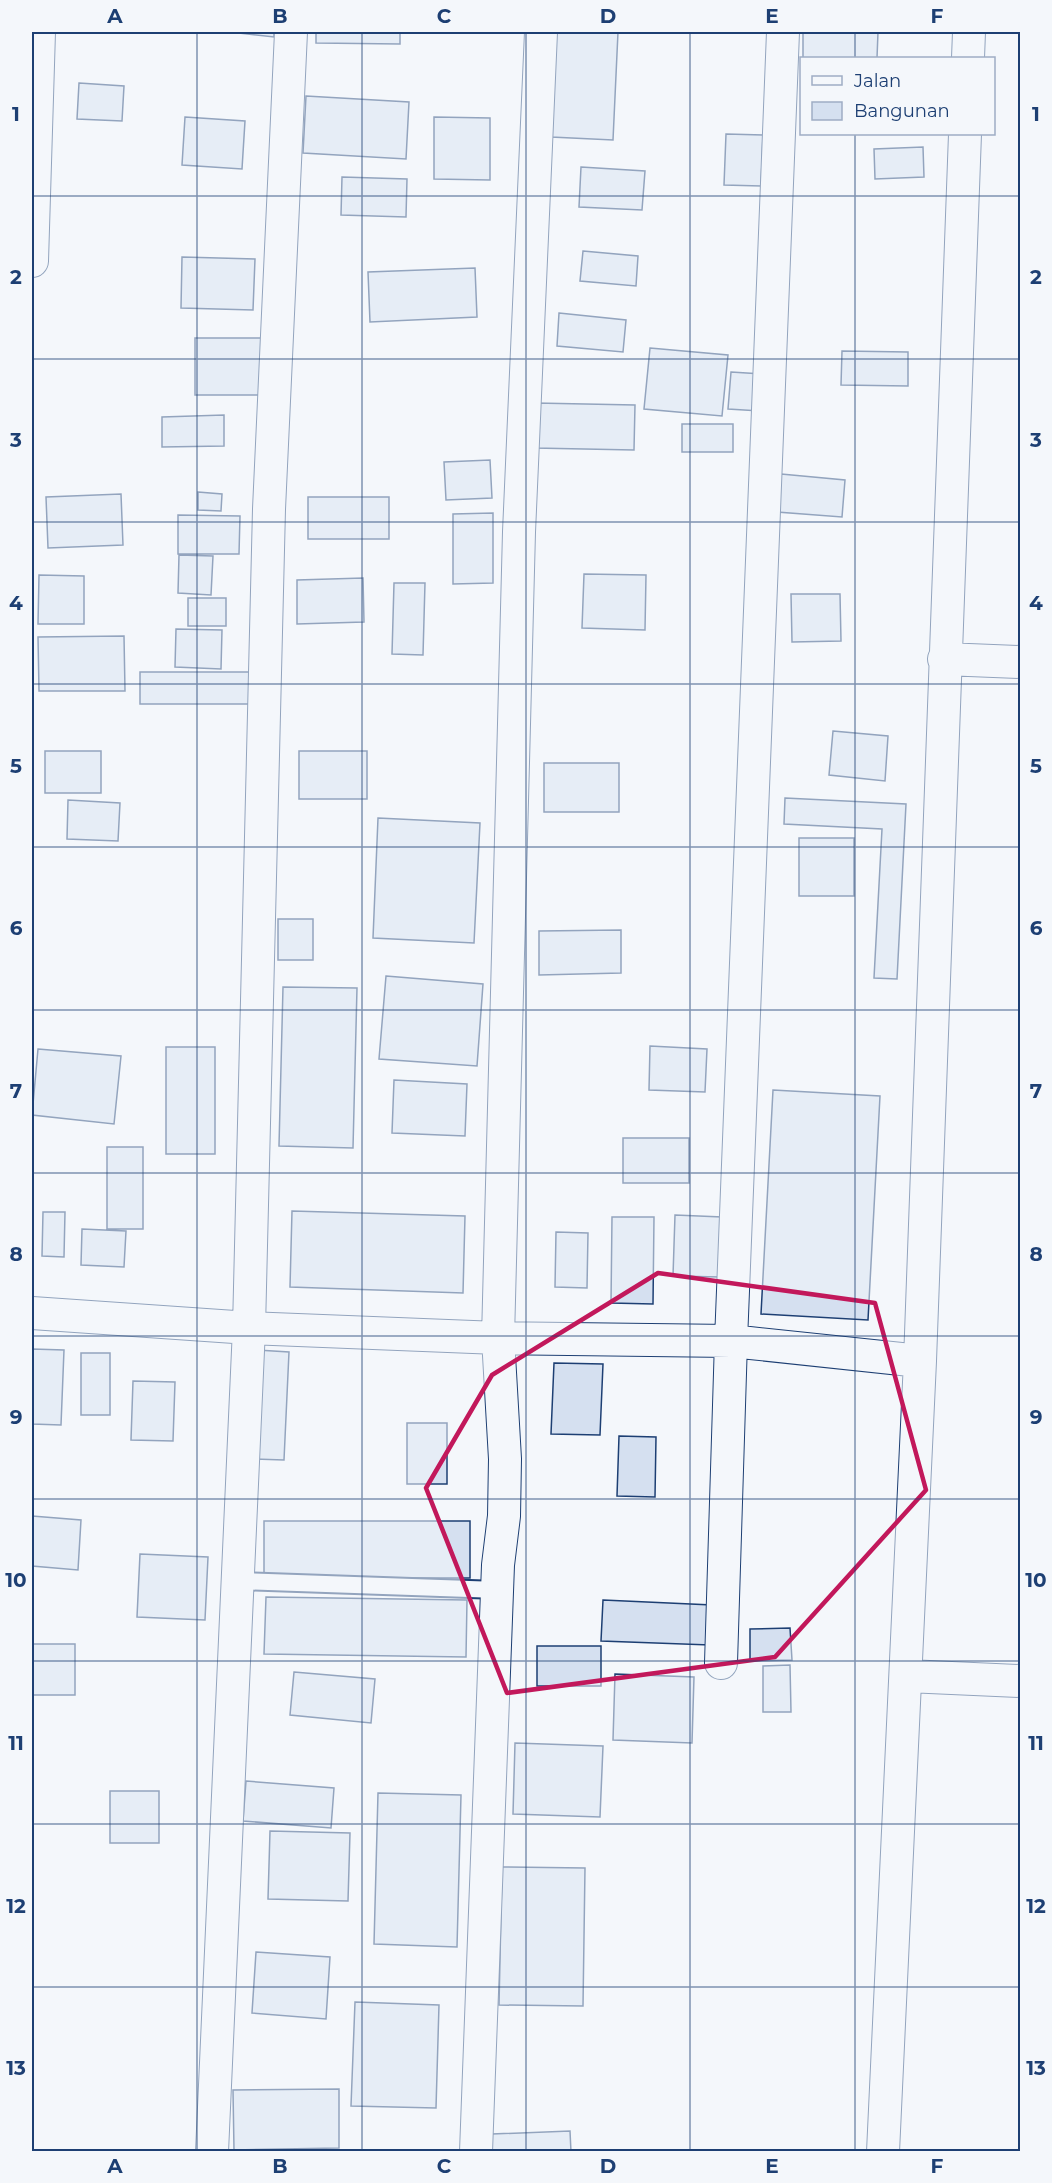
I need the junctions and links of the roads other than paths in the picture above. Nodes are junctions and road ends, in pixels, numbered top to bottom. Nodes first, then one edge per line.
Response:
1 (39, 32) edge
2 (291, 32) edge
3 (541, 32) edge
4 (783, 32) edge
5 (969, 32) edge
6 (968, 57) edge
7 (965, 135) edge
8 (32, 261) edge
9 (944, 658) junction
10 (1020, 662) edge
11 (32, 1313) edge
12 (249, 1328) junction
13 (498, 1338) junction
14 (731, 1341) junction
15 (920, 1361) junction
16 (238, 1581) junction
17 (498, 1590) junction
18 (721, 1663) dead end
19 (907, 1676) junction
20 (1020, 1681) edge
21 (212, 2151) edge
22 (476, 2151) edge
23 (883, 2151) edge

1 - 8 street
2 - 12 street
3 - 13 street
4 - 14 street
5 - 6 street
7 - 9 street
9 - 10 street
9 - 15 street
11 - 12 street
12 - 13 street
12 - 16 street
13 - 14 street
13 - 17 street
14 - 15 street
14 - 18 street
15 - 19 street
16 - 17 lane
16 - 21 street
17 - 22 street
19 - 20 street
19 - 23 street

